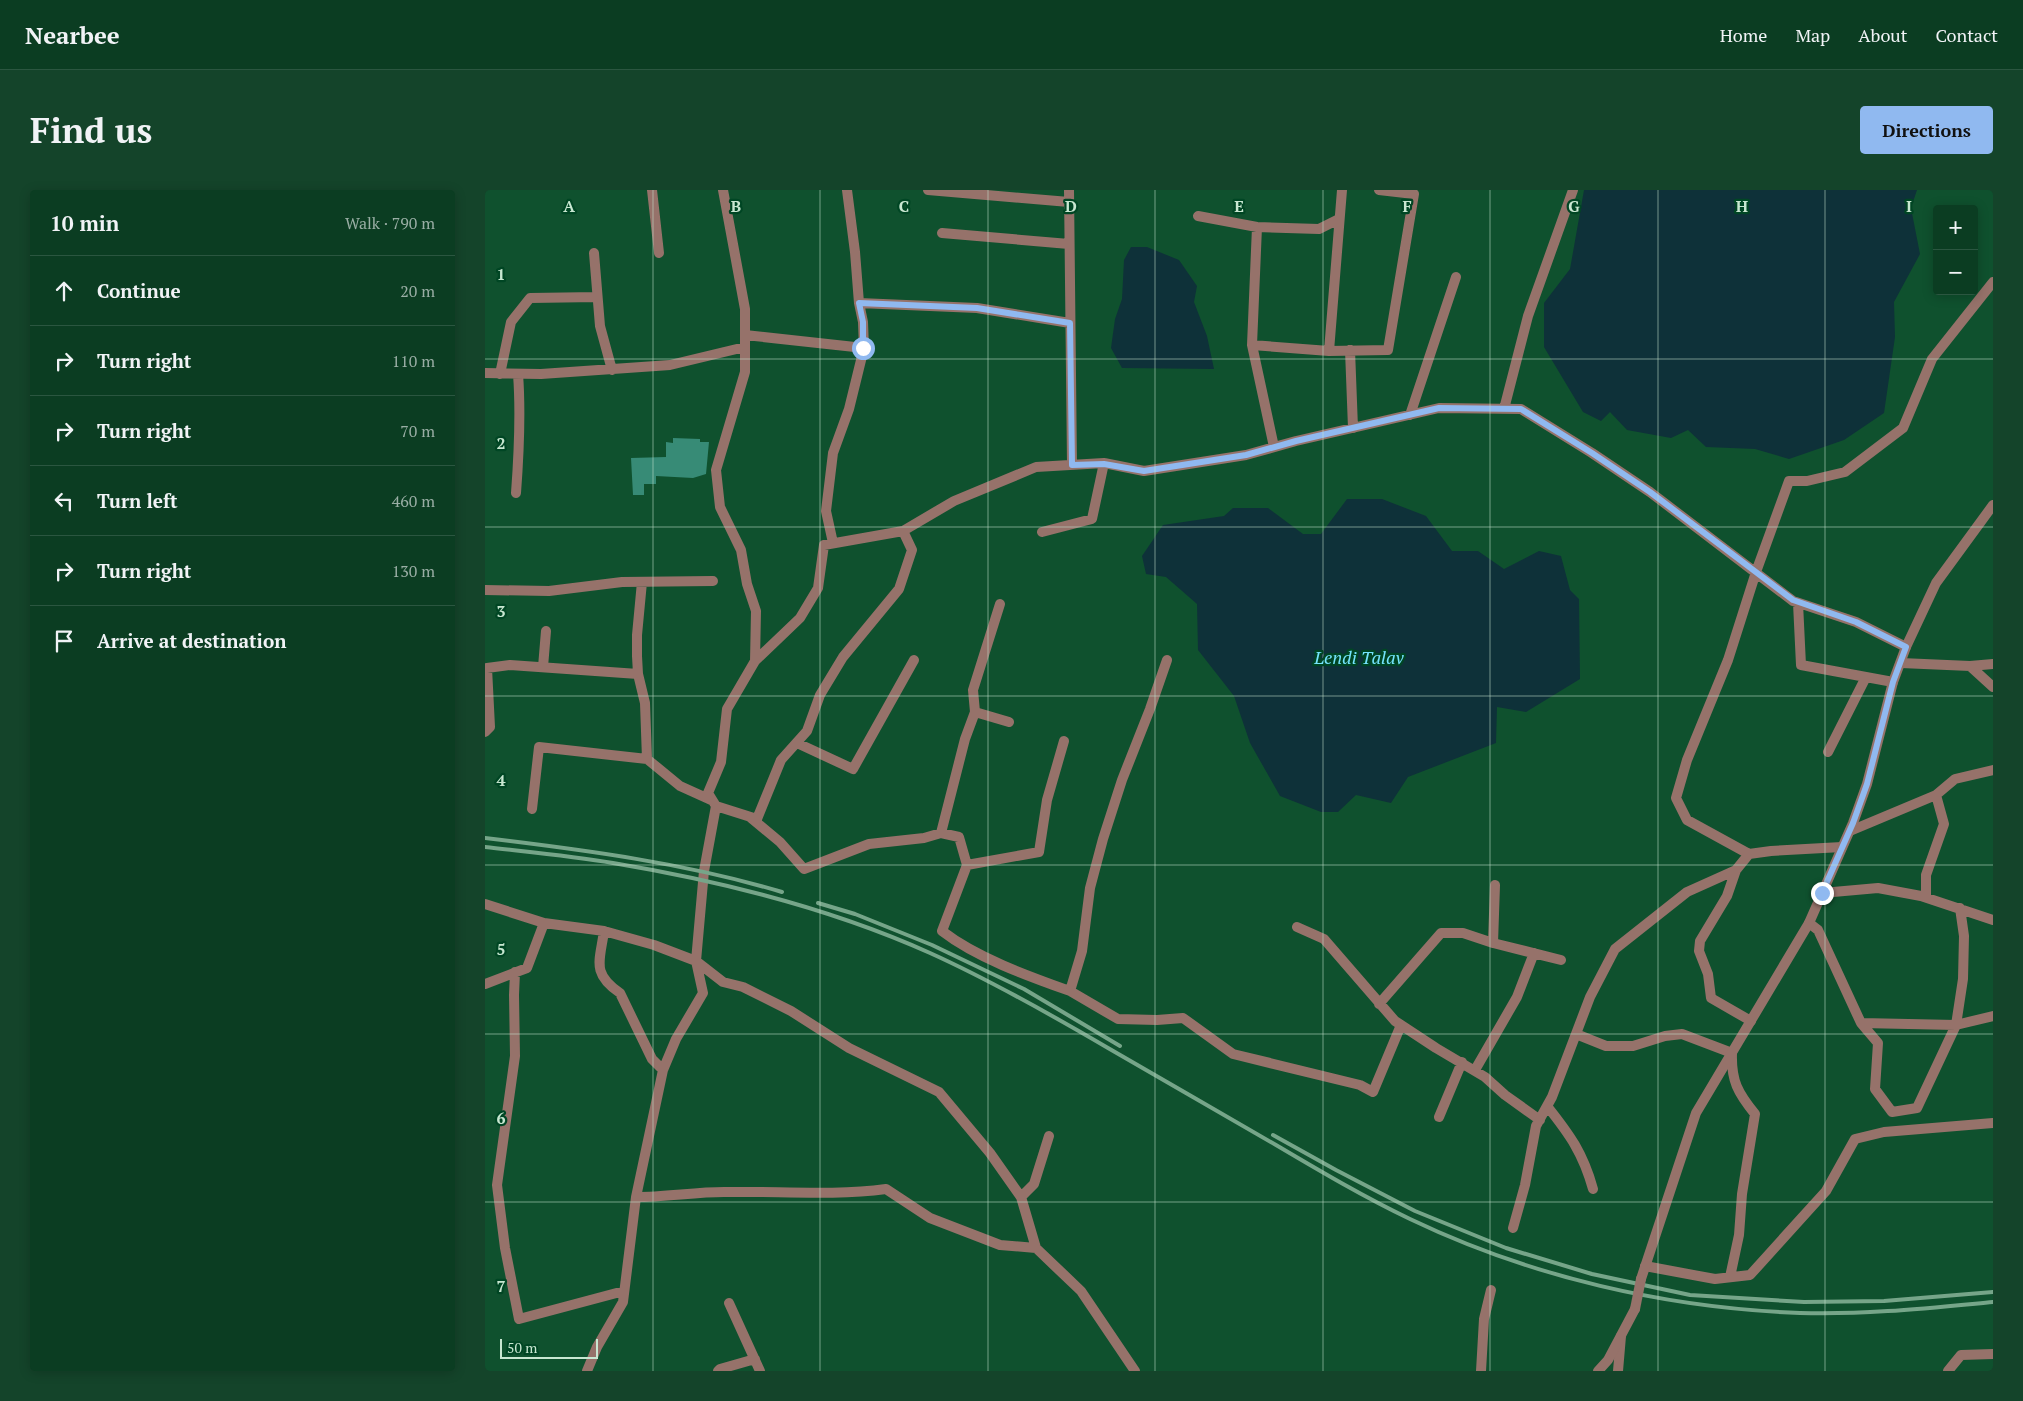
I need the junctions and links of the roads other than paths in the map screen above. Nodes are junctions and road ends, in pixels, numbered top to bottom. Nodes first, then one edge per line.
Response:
1 (652, 190) edge
2 (723, 190) edge
3 (847, 190) edge
4 (928, 190) edge
5 (1069, 190) edge
6 (1341, 190) edge
7 (1379, 190) edge
8 (1573, 190) edge
9 (1069, 202) junction
10 (1198, 216) dead end
11 (1339, 219) junction
12 (1257, 227) junction
13 (942, 233) dead end
14 (1069, 244) junction
15 (594, 253) dead end
16 (659, 253) dead end
17 (1456, 277) dead end
18 (1993, 282) edge
19 (597, 297) junction
20 (859, 303) junction
21 (1070, 323) junction
22 (745, 335) junction
23 (1252, 345) junction
24 (745, 347) junction
25 (863, 348) junction
26 (1350, 350) junction
27 (1329, 351) junction
28 (612, 370) junction
29 (485, 373) edge
30 (500, 374) junction
31 (518, 374) junction
32 (1504, 409) junction
33 (1410, 415) junction
34 (1353, 428) junction
35 (1274, 447) junction
36 (1104, 464) junction
37 (1072, 465) junction
38 (516, 493) dead end
39 (1993, 505) edge
40 (903, 531) junction
41 (1042, 532) dead end
42 (833, 543) junction
43 (1756, 572) junction
44 (713, 581) dead end
45 (642, 582) junction
46 (485, 590) edge
47 (1798, 602) junction
48 (1000, 604) dead end
49 (546, 631) dead end
50 (1906, 647) junction
51 (914, 660) dead end
52 (1167, 660) dead end
53 (755, 661) junction
54 (1901, 663) junction
55 (1993, 664) edge
56 (1970, 666) junction
57 (543, 667) junction
58 (637, 674) junction
59 (1866, 677) junction
60 (1893, 682) junction
61 (1993, 687) edge
62 (975, 712) junction
63 (1009, 722) dead end
64 (485, 732) edge
65 (1065, 741) dead end
66 (797, 743) junction
67 (1828, 752) dead end
68 (647, 759) junction
69 (1993, 770) edge
70 (1936, 795) junction
71 (713, 803) junction
72 (532, 809) dead end
73 (751, 818) junction
74 (1849, 831) junction
75 (941, 833) junction
76 (1842, 847) junction
77 (1749, 854) junction
78 (967, 865) junction
79 (1736, 870) junction
80 (1495, 885) dead end
81 (1822, 893) junction
82 (1926, 897) junction
83 (485, 904) edge
84 (1960, 908) junction
85 (1993, 920) edge
86 (544, 922) junction
87 (1809, 923) junction
88 (1297, 927) dead end
89 (604, 931) junction
90 (1493, 942) junction
91 (1534, 952) junction
92 (1561, 960) dead end
93 (696, 961) junction
94 (515, 972) junction
95 (485, 984) edge
96 (1070, 991) junction
97 (1379, 1004) junction
98 (1993, 1016) edge
99 (1751, 1021) junction
100 (1861, 1023) junction
101 (1401, 1025) junction
102 (1956, 1025) junction
103 (1576, 1034) junction
104 (1731, 1053) junction
105 (1462, 1062) junction
106 (663, 1070) junction
107 (1475, 1070) junction
108 (1547, 1106) junction
109 (1439, 1117) dead end
110 (1540, 1120) junction
111 (1993, 1123) edge
112 (1049, 1136) dead end
113 (1593, 1189) dead end
114 (636, 1197) junction
115 (1021, 1197) junction
116 (1513, 1228) dead end
117 (1035, 1248) junction
118 (1645, 1266) junction
119 (1731, 1277) junction
120 (1491, 1290) dead end
121 (625, 1291) junction
122 (729, 1303) dead end
123 (1621, 1335) junction
124 (1993, 1354) edge
125 (755, 1359) junction
126 (587, 1371) edge
127 (718, 1371) edge
128 (760, 1371) edge
129 (1135, 1371) edge
130 (1481, 1371) edge
131 (1598, 1371) edge
132 (1618, 1371) edge
133 (1948, 1371) edge

1 - 16 street
2 - 22 street
3 - 20 street
4 - 9 street
5 - 9 street
6 - 11 street
7 - 26 street
8 - 32 street
9 - 14 street
10 - 12 street
11 - 12 street
11 - 27 street
12 - 23 street
13 - 14 street
14 - 21 street
15 - 19 street
17 - 33 street
18 - 43 street
19 - 28 street
19 - 30 street
20 - 21 street
20 - 25 street
21 - 37 street
22 - 24 street
22 - 25 street
23 - 27 street
23 - 35 street
24 - 28 street
24 - 53 street
25 - 42 street
26 - 27 street
26 - 34 street
28 - 31 street
29 - 30 street
30 - 31 street
31 - 38 street
32 - 33 street
32 - 43 street
33 - 34 street
34 - 35 street
35 - 36 street
36 - 37 street
36 - 41 street
37 - 40 street
39 - 50 street
40 - 42 street
40 - 66 street
42 - 53 street
43 - 47 street
43 - 77 street
44 - 45 street
45 - 46 street
45 - 58 street
47 - 50 street
47 - 59 street
48 - 62 street
49 - 57 street
50 - 54 street
51 - 66 street
52 - 96 street
53 - 71 street
54 - 56 street
54 - 60 street
55 - 56 street
56 - 61 street
57 - 58 street
57 - 64 street
58 - 68 street
59 - 60 street
59 - 67 street
60 - 74 street
62 - 63 street
62 - 75 street
65 - 78 street
66 - 73 street
68 - 71 street
68 - 72 street
69 - 70 street
70 - 74 street
70 - 82 street
71 - 73 street
71 - 93 street
73 - 75 street
74 - 76 street
75 - 78 street
76 - 77 street
76 - 81 street
77 - 79 street
78 - 96 street
79 - 99 street
79 - 103 street
80 - 90 street
81 - 82 street
81 - 87 street
82 - 84 street
83 - 86 street
84 - 85 street
84 - 102 street
86 - 89 street
86 - 94 street
87 - 99 street
87 - 100 street
88 - 97 street
89 - 93 street
89 - 106 street
90 - 91 street
90 - 97 street
91 - 92 street
91 - 107 street
93 - 106 street
93 - 115 street
94 - 95 street
94 - 121 street
96 - 101 street
97 - 101 street
98 - 102 street
99 - 104 street
100 - 102 street
100 - 102 street
101 - 105 street
103 - 104 street
103 - 108 street
104 - 118 street
104 - 119 street
105 - 107 street
105 - 109 street
106 - 114 street
107 - 110 street
108 - 110 street
108 - 113 street
110 - 116 street
111 - 119 street
112 - 115 street
114 - 117 street
114 - 121 street
115 - 117 street
117 - 129 street
118 - 119 street
118 - 123 street, bridge
120 - 130 street
121 - 126 street
122 - 125 street
123 - 131 street
123 - 132 street
124 - 133 street
125 - 127 street
125 - 128 street

